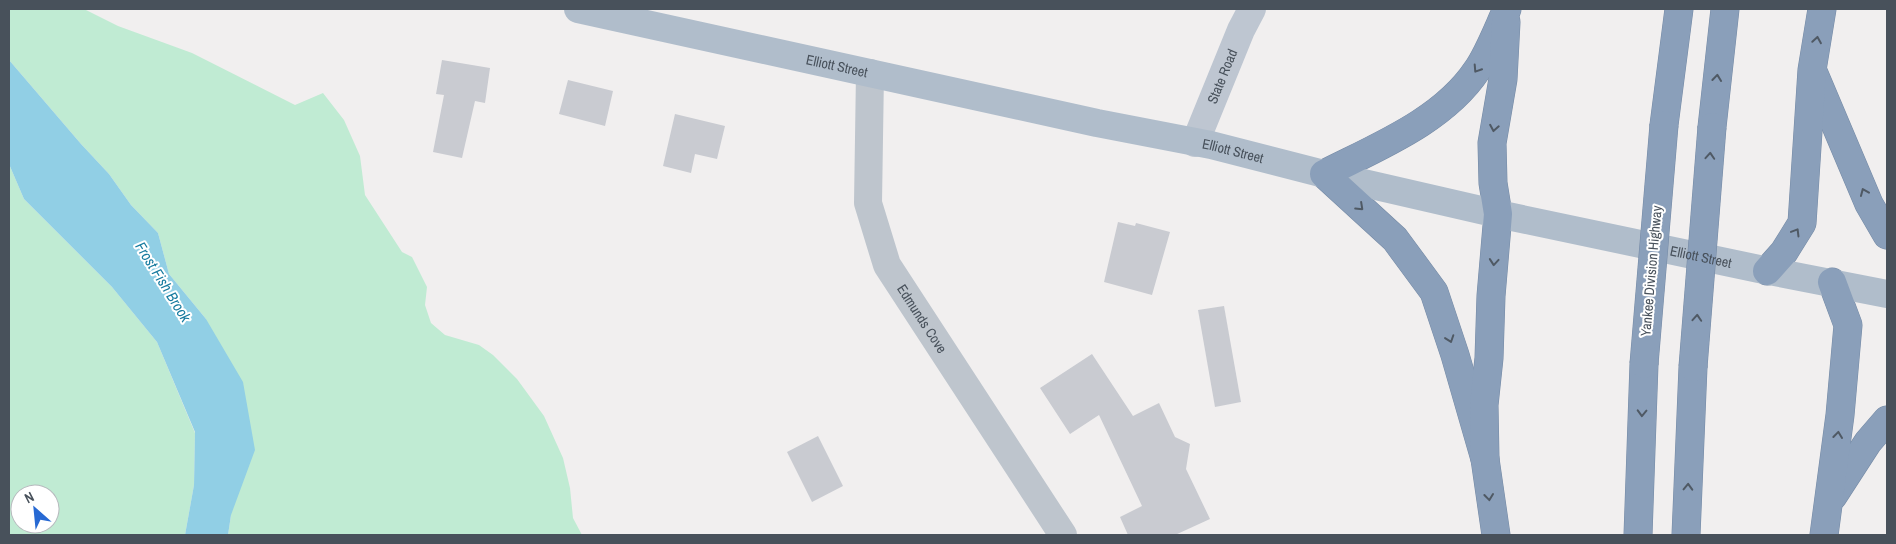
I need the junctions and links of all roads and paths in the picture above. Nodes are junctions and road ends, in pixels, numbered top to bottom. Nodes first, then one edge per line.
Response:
1 (578, 9) edge
2 (1252, 9) edge
3 (1507, 9) edge
4 (1679, 9) edge
5 (1725, 9) edge
6 (1822, 9) edge
7 (1812, 70) junction
8 (870, 73) junction
9 (1195, 143) junction
10 (1324, 174) junction
11 (1498, 214) junction
12 (1887, 235) edge
13 (1767, 271) junction
14 (1832, 282) junction
15 (1887, 294) edge
16 (1887, 420) edge
17 (1484, 460) junction
18 (1829, 501) junction
19 (1063, 535) edge
20 (1496, 535) edge
21 (1638, 535) edge
22 (1686, 535) edge
23 (1824, 535) edge

1 - 8 main road, Elliott Street
2 - 9 main road, State Road
3 -> 10 highway
3 -> 11 highway
4 -> 21 highway, Yankee Division Highway, bridge
22 -> 5 highway, bridge
7 -> 6 highway
12 -> 7 highway
13 -> 7 highway
8 - 9 main road, Elliott Street
8 - 19 street, Edmunds Cove
9 - 10 main road, Elliott Street
10 - 11 main road, Elliott Street
10 -> 17 highway
11 - 13 main road, Elliott Street
11 -> 17 highway
13 - 14 main road, Elliott Street
14 - 15 main road, Elliott Street
18 -> 14 highway
16 - 18 highway
17 -> 20 highway
18 - 23 highway

